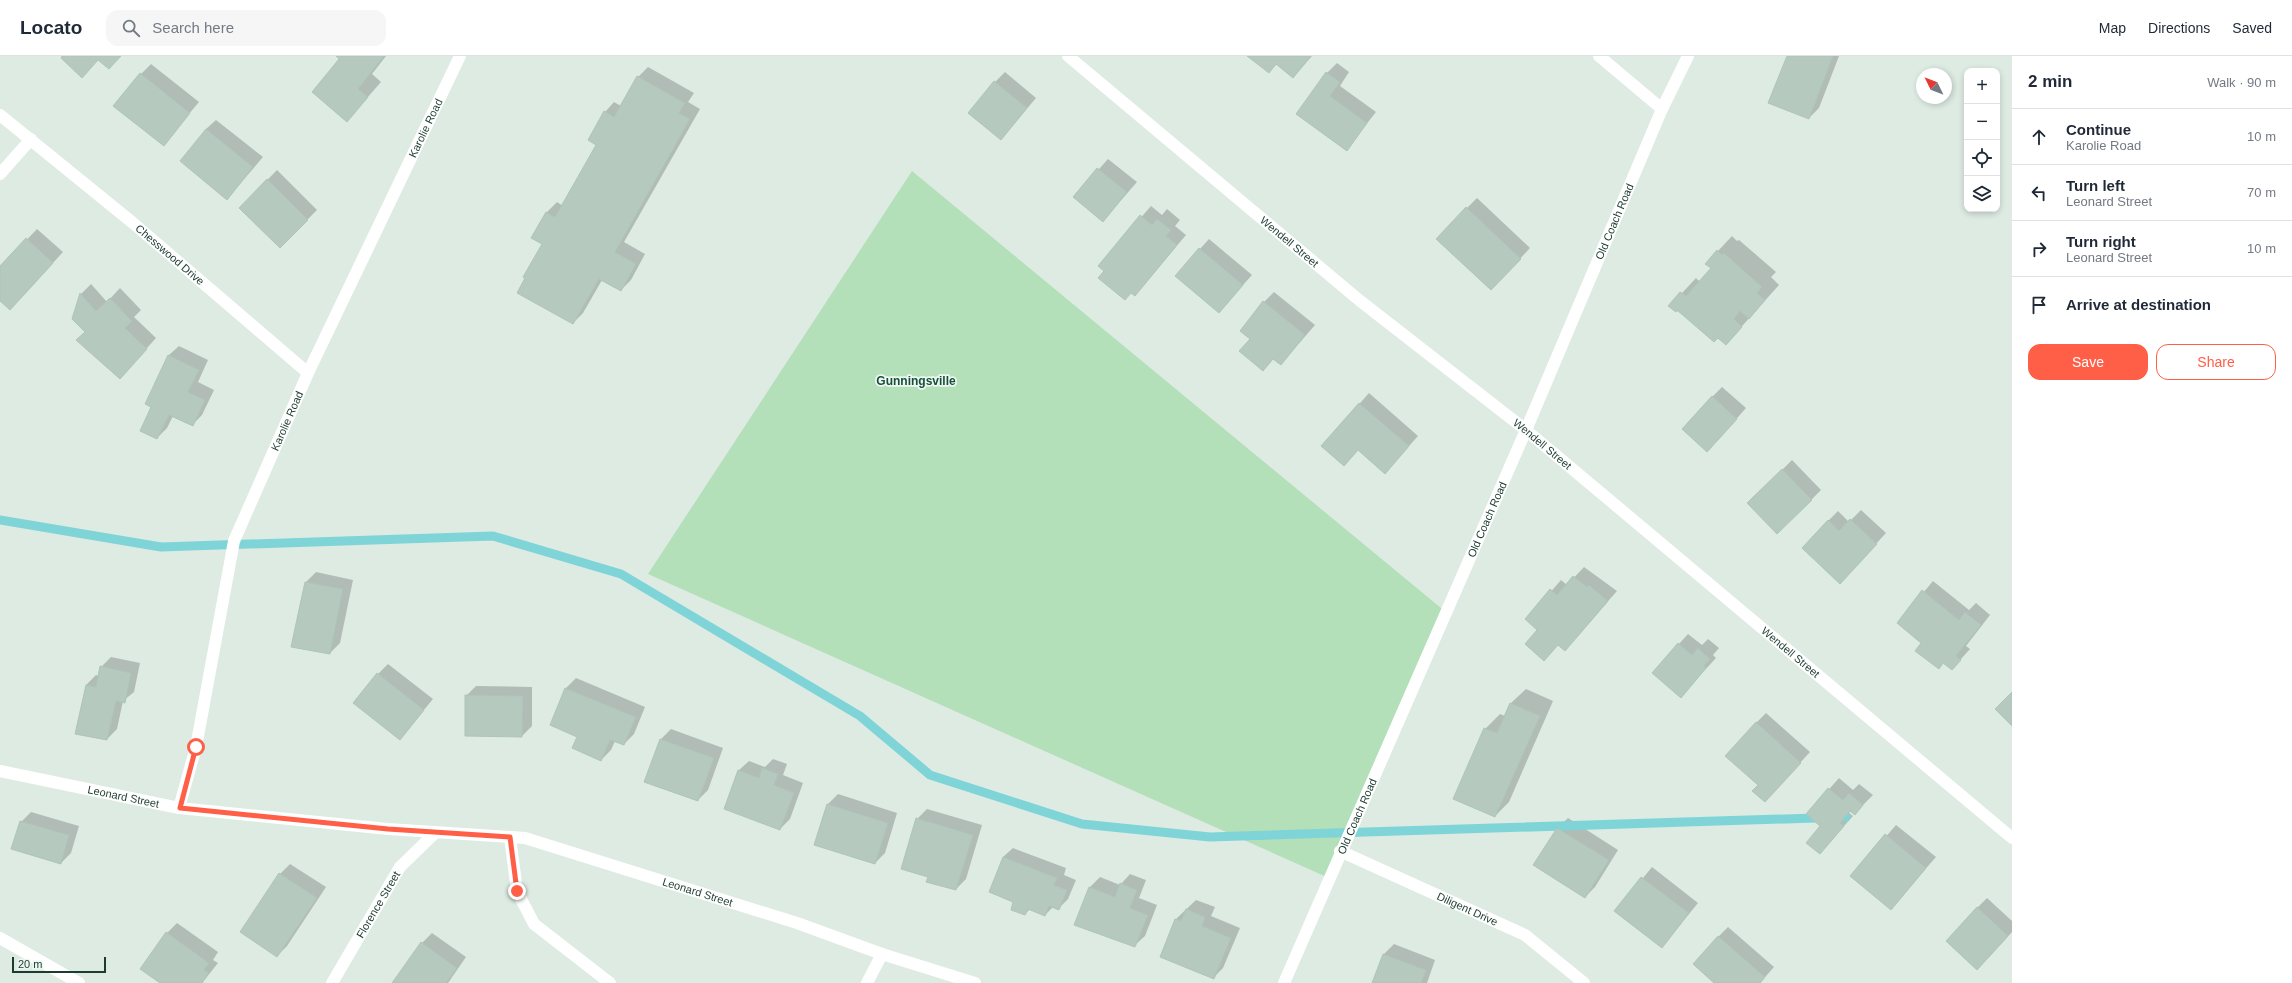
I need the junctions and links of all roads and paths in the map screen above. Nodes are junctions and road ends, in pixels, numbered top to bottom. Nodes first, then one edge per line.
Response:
1 (460, 56) edge
2 (1068, 56) edge
3 (1599, 56) edge
4 (1688, 56) edge
5 (1662, 109) junction
6 (0, 115) edge
7 (31, 139) junction
8 (0, 174) edge
9 (308, 373) junction
10 (1526, 430) junction
11 (0, 771) edge
12 (180, 808) junction
13 (435, 833) junction
14 (510, 837) junction
15 (2012, 838) edge
16 (1340, 851) junction
17 (0, 938) edge
18 (882, 954) junction
19 (79, 983) edge
20 (332, 983) edge
21 (610, 983) edge
22 (867, 983) edge
23 (975, 983) edge
24 (1284, 983) edge
25 (1584, 983) edge

1 - 9 street, Karolie Road
2 - 10 street, Wendell Street
3 - 5 street
4 - 5 street, Old Coach Road
5 - 10 street, Old Coach Road
6 - 7 street, Chesswood Drive
7 - 8 street
7 - 9 street, Chesswood Drive
9 - 12 street, Karolie Road
10 - 15 street, Wendell Street
10 - 16 street, Old Coach Road
11 - 12 street, Leonard Street
12 - 13 street, Leonard Street
13 - 14 street, Leonard Street
13 - 20 street, Florence Street
14 - 18 street, Leonard Street
14 - 21 street
16 - 24 street, Old Coach Road
16 - 25 street, Diligent Drive
17 - 19 street
18 - 22 street
18 - 23 street, Leonard Street

